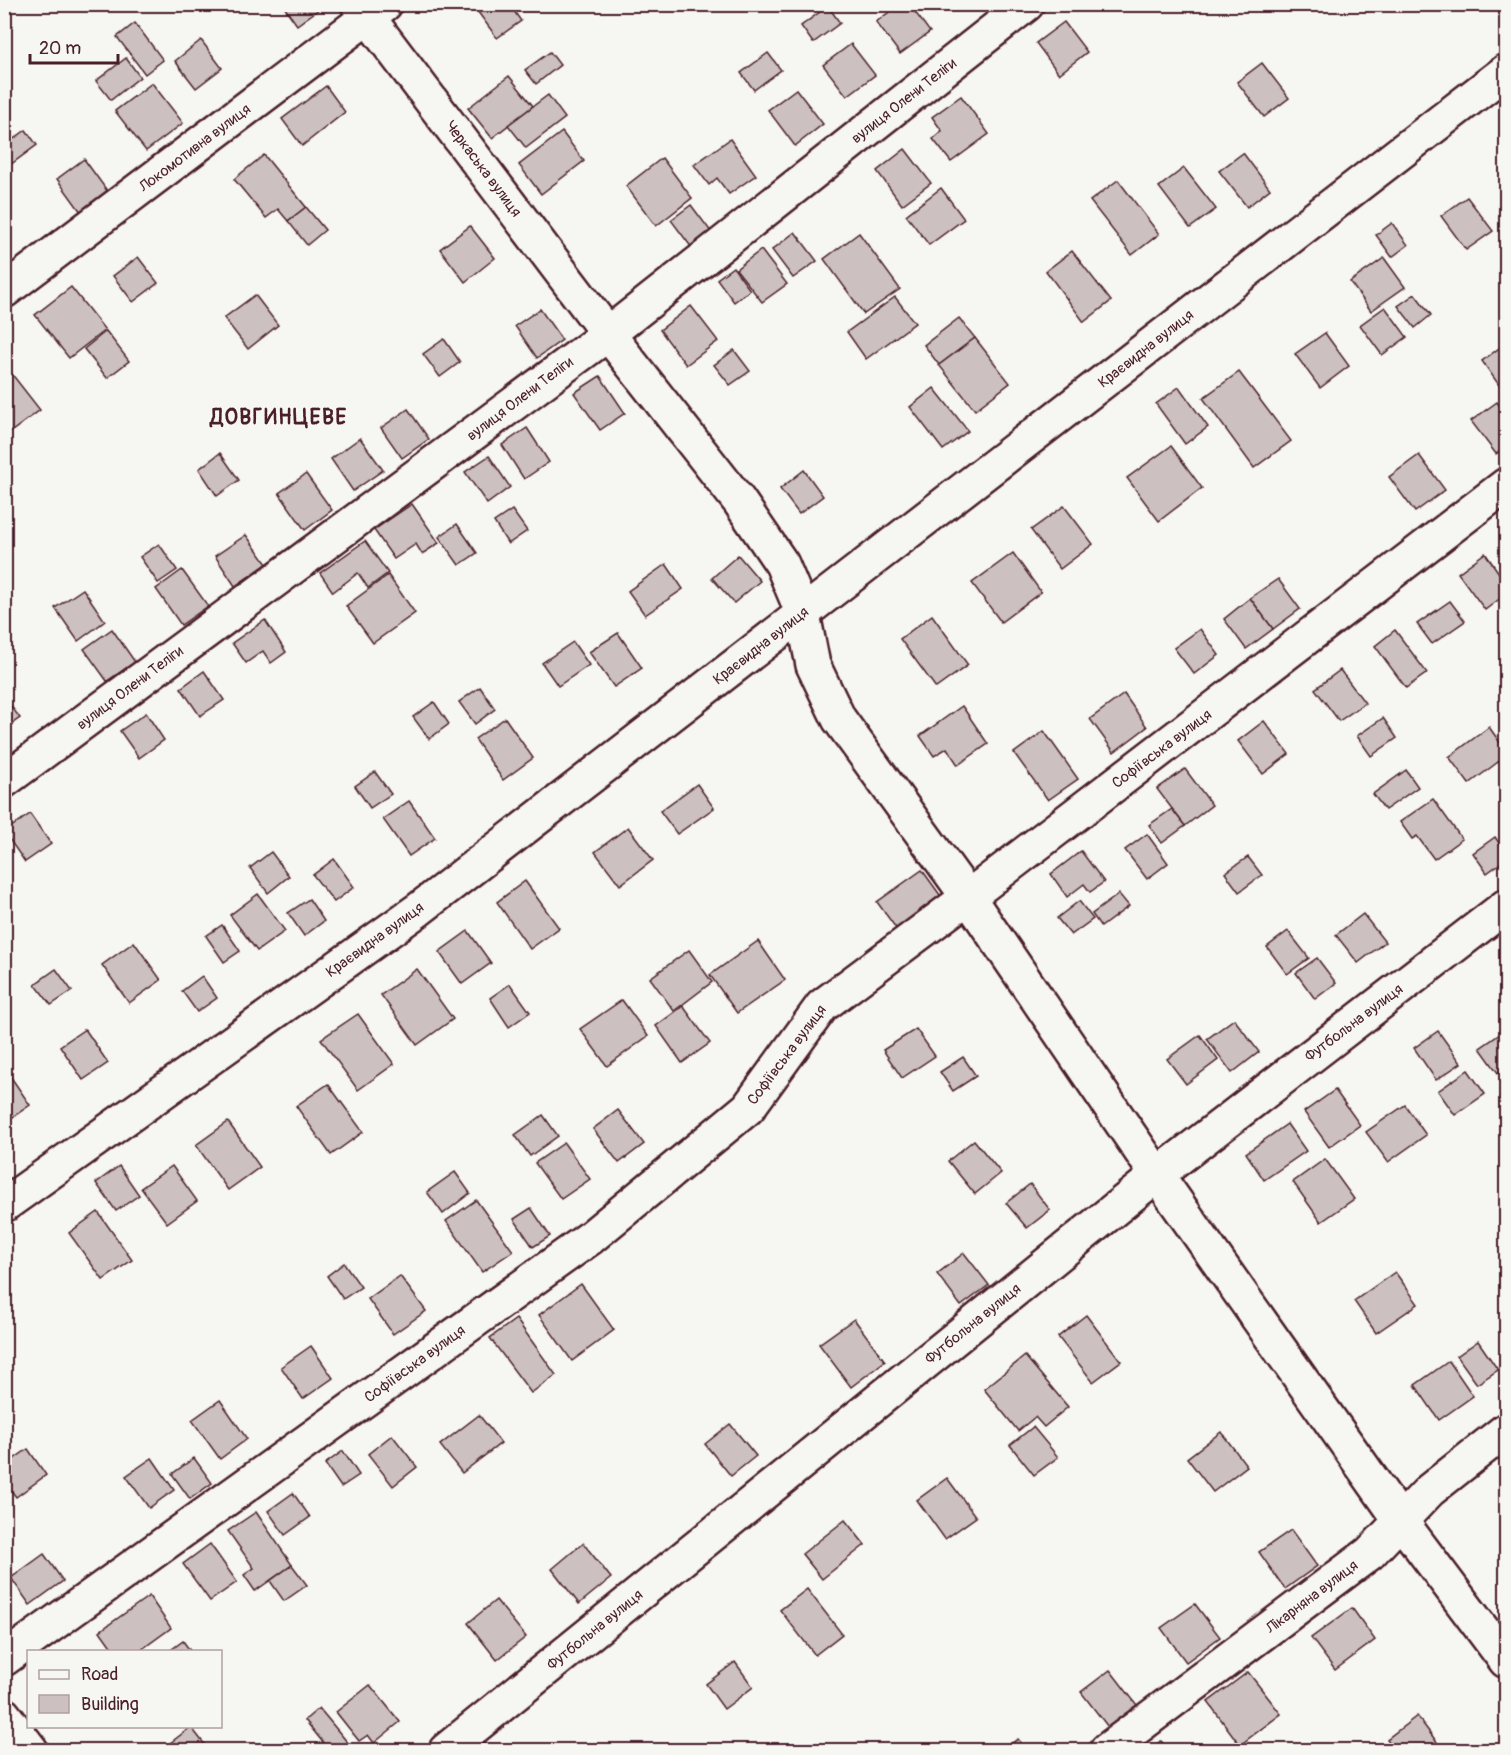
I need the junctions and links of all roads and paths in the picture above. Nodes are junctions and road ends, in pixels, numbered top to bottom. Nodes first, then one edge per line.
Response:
1 (1027, 4) edge
2 (370, 9) edge
3 (1506, 71) edge
4 (4, 291) edge
5 (608, 334) junction
6 (1506, 485) edge
7 (803, 614) junction
8 (4, 781) edge
9 (968, 897) junction
10 (1506, 906) edge
11 (1157, 1174) junction
12 (4, 1205) edge
13 (1506, 1430) edge
14 (1401, 1521) junction
15 (4, 1659) edge
16 (1506, 1661) edge
17 (4, 1715) edge
18 (32, 1750) edge
19 (446, 1750) edge
20 (1107, 1750) edge

1 - 5 street, вулиця Олени Теліги
2 - 4 street, Локомотивна вулиця
2 - 5 street, Черкаська вулиця
3 - 7 street, Краєвидна вулиця
5 - 7 street, Черкаська вулиця
5 - 8 street, вулиця Олени Теліги
6 - 9 street, Софіївська вулиця
7 - 9 street, Черкаська вулиця
7 - 12 street, Краєвидна вулиця
9 - 11 street, Черкаська вулиця
9 - 15 street, Софіївська вулиця
10 - 11 street, Футбольна вулиця
11 - 14 street, Черкаська вулиця
11 - 19 street, Футбольна вулиця
13 - 14 street, Лікарняна вулиця
14 - 16 street, Черкаська вулиця
14 - 20 street, Лікарняна вулиця
17 - 18 street

